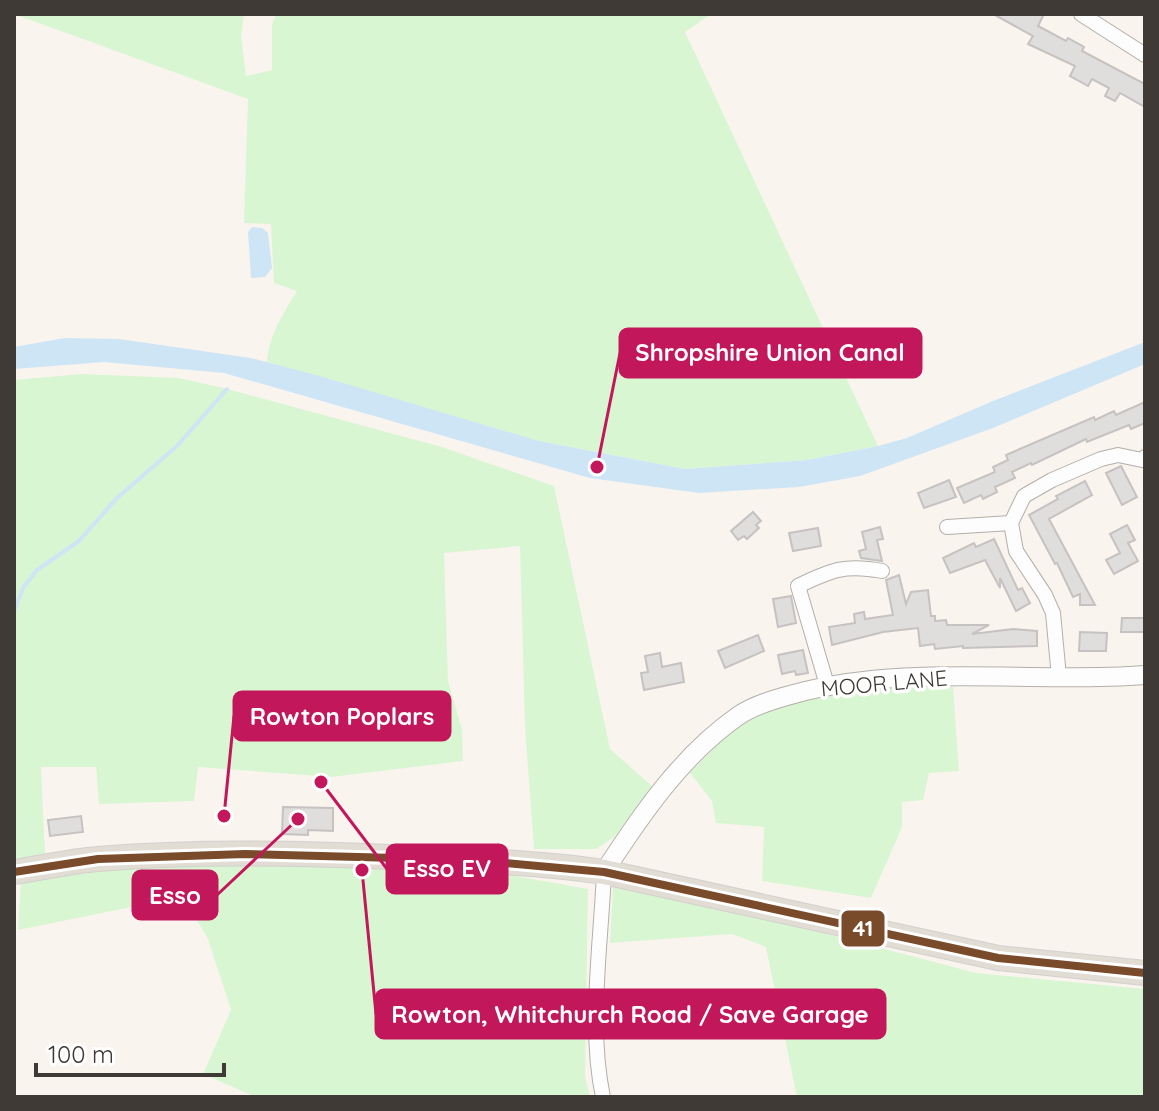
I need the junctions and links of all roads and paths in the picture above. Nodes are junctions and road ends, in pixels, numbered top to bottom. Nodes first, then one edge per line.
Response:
1 (1081, 14) edge
2 (1145, 55) edge
3 (1144, 461) edge
4 (1011, 523) junction
5 (947, 527) dead end
6 (882, 571) dead end
7 (1145, 675) edge
8 (1059, 677) junction
9 (827, 685) junction
10 (14, 872) edge
11 (604, 872) junction
12 (1145, 973) edge
13 (603, 1097) edge

1 - 2 street
3 - 4 street
4 - 5 street
4 - 8 street
6 - 9 street
7 - 8 street, MOOR LANE
8 - 9 street, MOOR LANE
9 - 11 street, MOOR LANE
10 - 11 highway
11 - 12 highway
11 - 13 street

